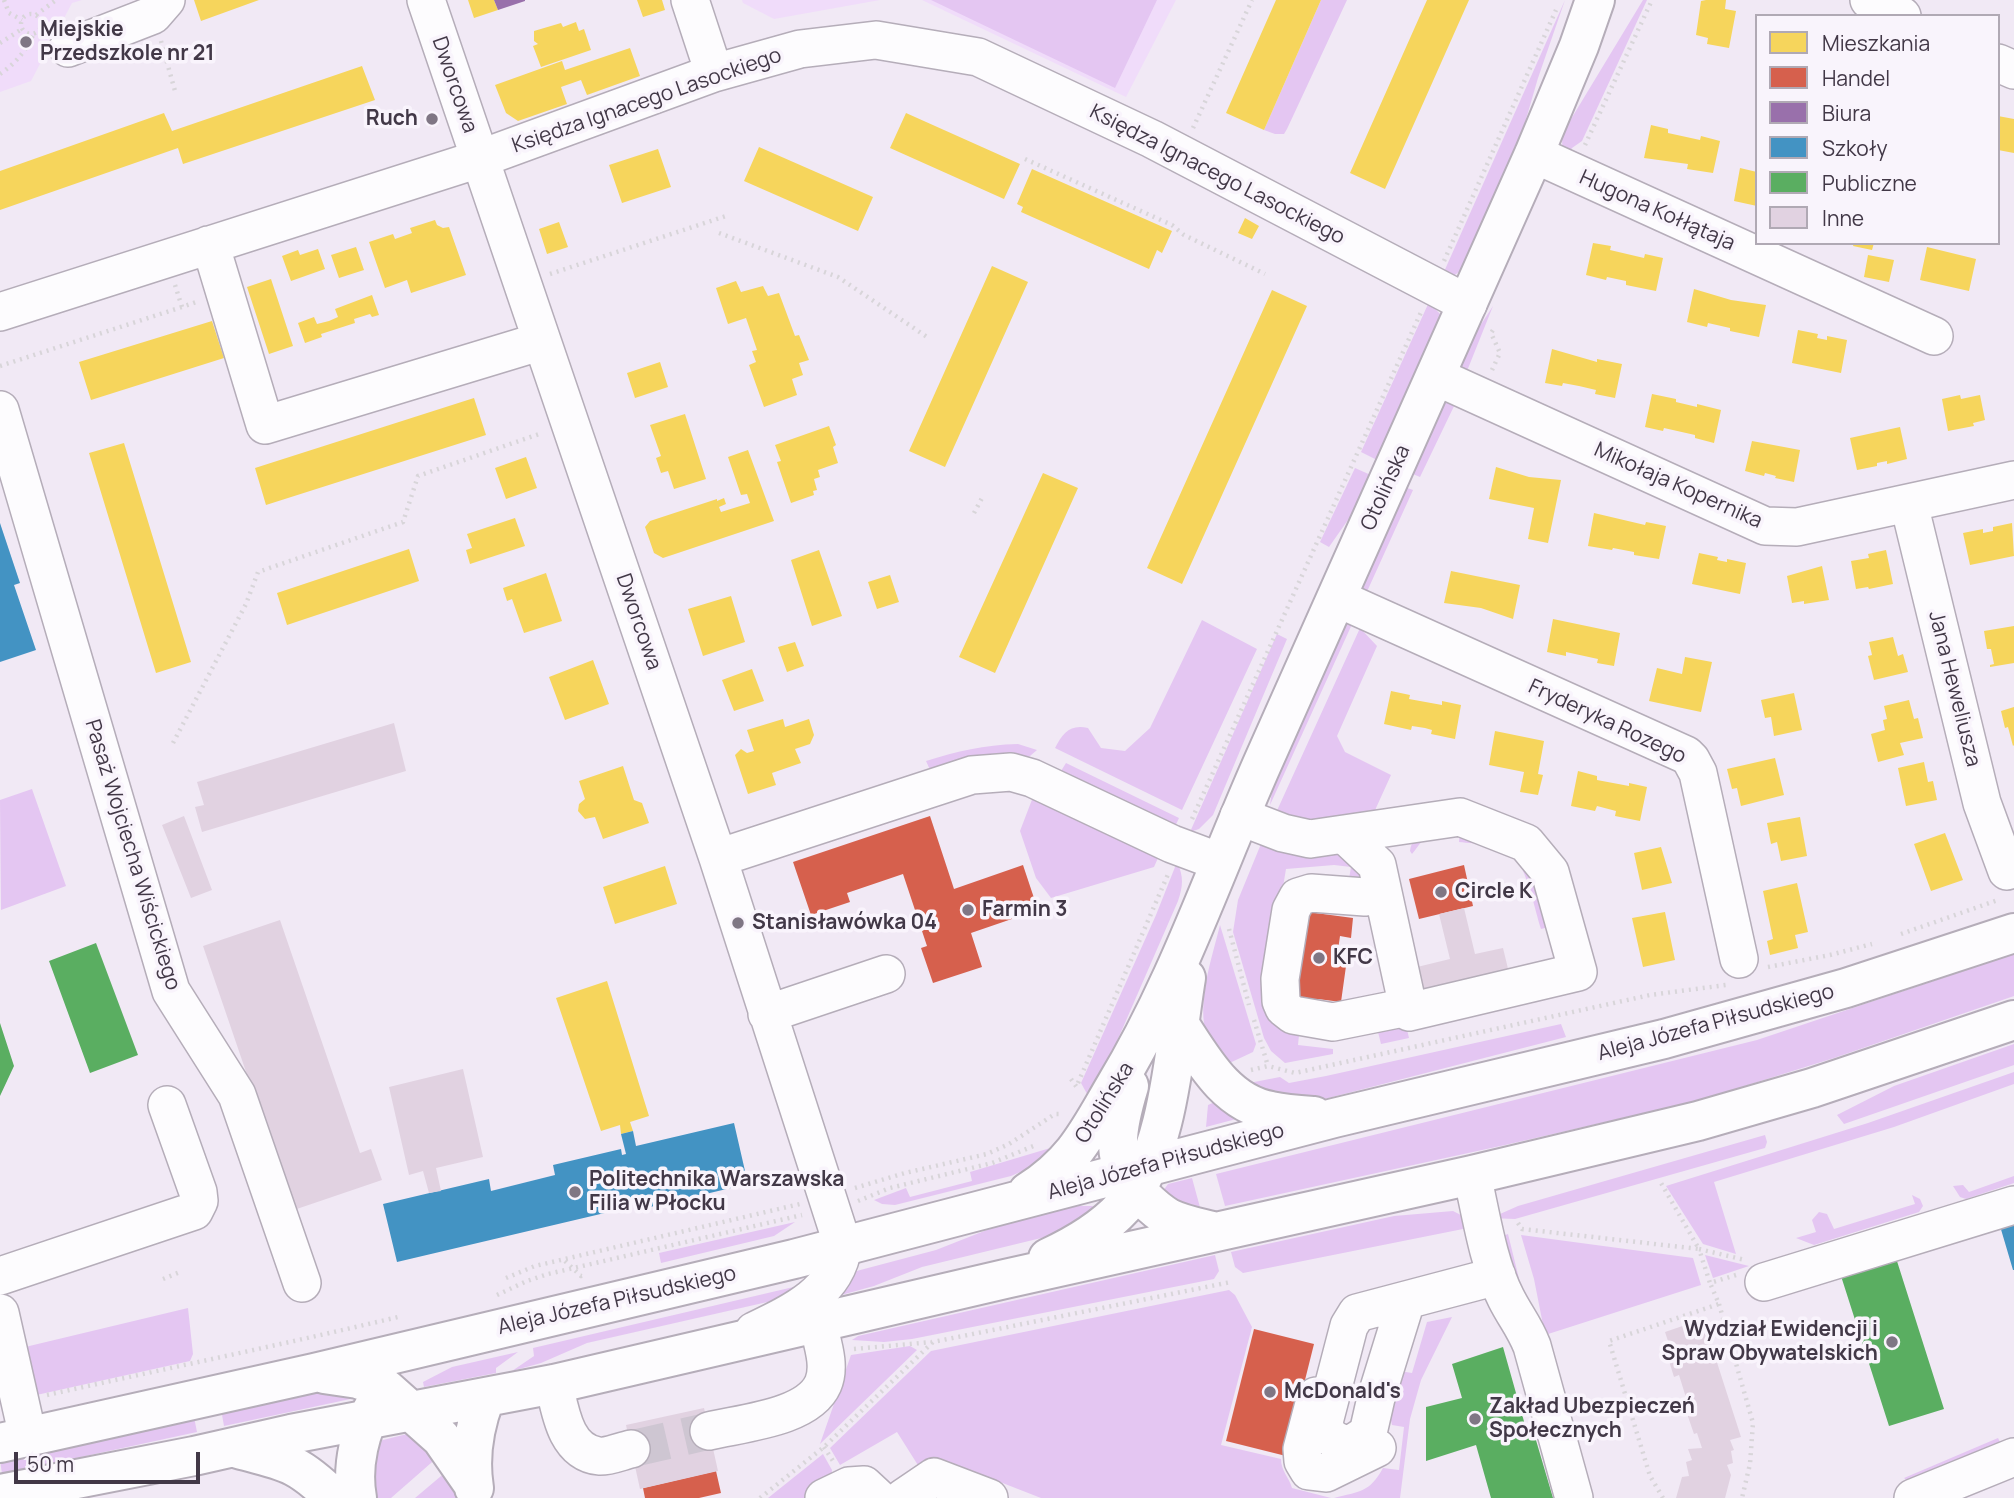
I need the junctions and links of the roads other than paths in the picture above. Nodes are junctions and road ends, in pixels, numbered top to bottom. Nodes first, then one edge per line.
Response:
1 (426, 0) edge
2 (690, 0) edge
3 (1595, 0) edge
4 (1606, 0) edge
5 (1869, 0) edge
6 (160, 8) edge
7 (1898, 14) edge
8 (1578, 46) junction
9 (68, 48) dead end
10 (715, 73) junction
11 (479, 159) junction
12 (1550, 161) junction
13 (208, 245) junction
14 (1482, 312) junction
15 (0, 313) edge
16 (1934, 336) dead end
17 (542, 341) junction
18 (1435, 376) junction
19 (0, 410) edge
20 (2014, 480) edge
21 (1909, 504) junction
22 (1337, 598) junction
23 (1239, 816) junction
24 (1344, 834) junction
25 (718, 858) junction
26 (1220, 862) junction
27 (1383, 894) junction
28 (2008, 901) edge
29 (1193, 931) junction
30 (1746, 970) road end
31 (886, 974) dead end
32 (1408, 1007) junction
33 (767, 1014) junction
34 (2014, 1020) edge
35 (1178, 1023) junction
36 (1141, 1044) junction
37 (167, 1105) dead end
38 (1334, 1118) junction
39 (1472, 1175) junction
40 (1135, 1177) junction
41 (2014, 1205) edge
42 (997, 1206) junction
43 (1217, 1232) junction
44 (843, 1246) junction
45 (1755, 1272) road end
46 (0, 1276) edge
47 (1497, 1276) junction
48 (1005, 1279) junction
49 (302, 1283) dead end
50 (1406, 1301) junction
51 (0, 1313) edge
52 (1357, 1314) junction
53 (451, 1340) junction
54 (822, 1340) junction
55 (722, 1347) junction
56 (314, 1373) junction
57 (554, 1384) junction
58 (485, 1398) junction
59 (1376, 1398) junction
60 (388, 1406) junction
61 (16, 1427) edge
62 (709, 1431) tunnel mouth
63 (631, 1449) tunnel mouth
64 (221, 1450) junction
65 (2014, 1457) edge
66 (475, 1491) edge
67 (0, 1494) edge
68 (334, 1498) edge
69 (357, 1498) edge
70 (824, 1498) edge
71 (878, 1498) edge
72 (902, 1498) edge
73 (989, 1498) edge
74 (1574, 1498) edge
75 (1913, 1498) edge

1 - 11 street, Dworcowa
2 - 10 street
3 - 8 main road, Otolińska
4 - 8 main road, Otolińska
5 - 7 street
6 - 9 street
8 - 12 main road, Otolińska
10 - 11 street, Księdza Ignacego Lasockiego
10 - 14 street, Księdza Ignacego Lasockiego
11 - 13 street, Księdza Ignacego Lasockiego
11 - 17 street, Dworcowa
12 - 14 main road, Otolińska
12 - 16 street, Hugona Kołłątaja
13 - 15 street, Księdza Ignacego Lasockiego
13 - 17 street
14 - 18 main road, Otolińska
17 - 25 street, Dworcowa
18 - 21 street, Mikołaja Kopernika
18 - 22 main road, Otolińska
19 - 49 street, Pasaż Wojciecha Wiścickiego
20 - 21 street, Mikołaja Kopernika
21 - 28 street, Jana Heweliusza
22 - 23 main road, Otolińska
22 - 30 street, Fryderyka Rozego
23 - 24 street
23 - 26 main road, Otolińska
24 - 27 street
24 - 32 street
25 - 26 street
25 - 33 street, Dworcowa
26 - 29 main road, Otolińska
27 - 32 street
27 - 32 street
28 - 38 main road, Aleja Józefa Piłsudskiego
29 - 35 main road, Otolińska
29 - 36 main road, Otolińska
31 - 33 street
33 - 44 street, Dworcowa
34 - 39 main road
35 - 38 main road
35 - 40 main road, Otolińska
36 - 40 main road, Otolińska
36 - 42 main road, Otolińska
37 - 46 street
38 - 40 main road, Aleja Józefa Piłsudskiego
39 - 43 main road
39 - 47 street
40 - 42 main road, Aleja Józefa Piłsudskiego
40 - 43 main road
40 - 48 main road, Otolińska
41 - 45 street
42 - 44 main road, Aleja Józefa Piłsudskiego
43 - 48 main road
44 - 53 main road, Aleja Józefa Piłsudskiego
44 - 55 street
47 - 50 street
47 - 74 street
48 - 54 main road
50 - 52 street
50 - 59 street
51 - 61 street
52 - 59 street
52 - 59 street
53 - 56 main road, Aleja Józefa Piłsudskiego
53 - 60 main road
54 - 55 main road
54 - 62 street
55 - 57 main road
56 - 60 main road
56 - 61 main road, Aleja Józefa Piłsudskiego
57 - 58 main road
57 - 63 street
58 - 60 main road
58 - 66 main road
60 - 64 main road
60 - 66 main road
60 - 69 main road
64 - 67 main road
64 - 68 main road
65 - 75 street
70 - 71 street
72 - 73 street

